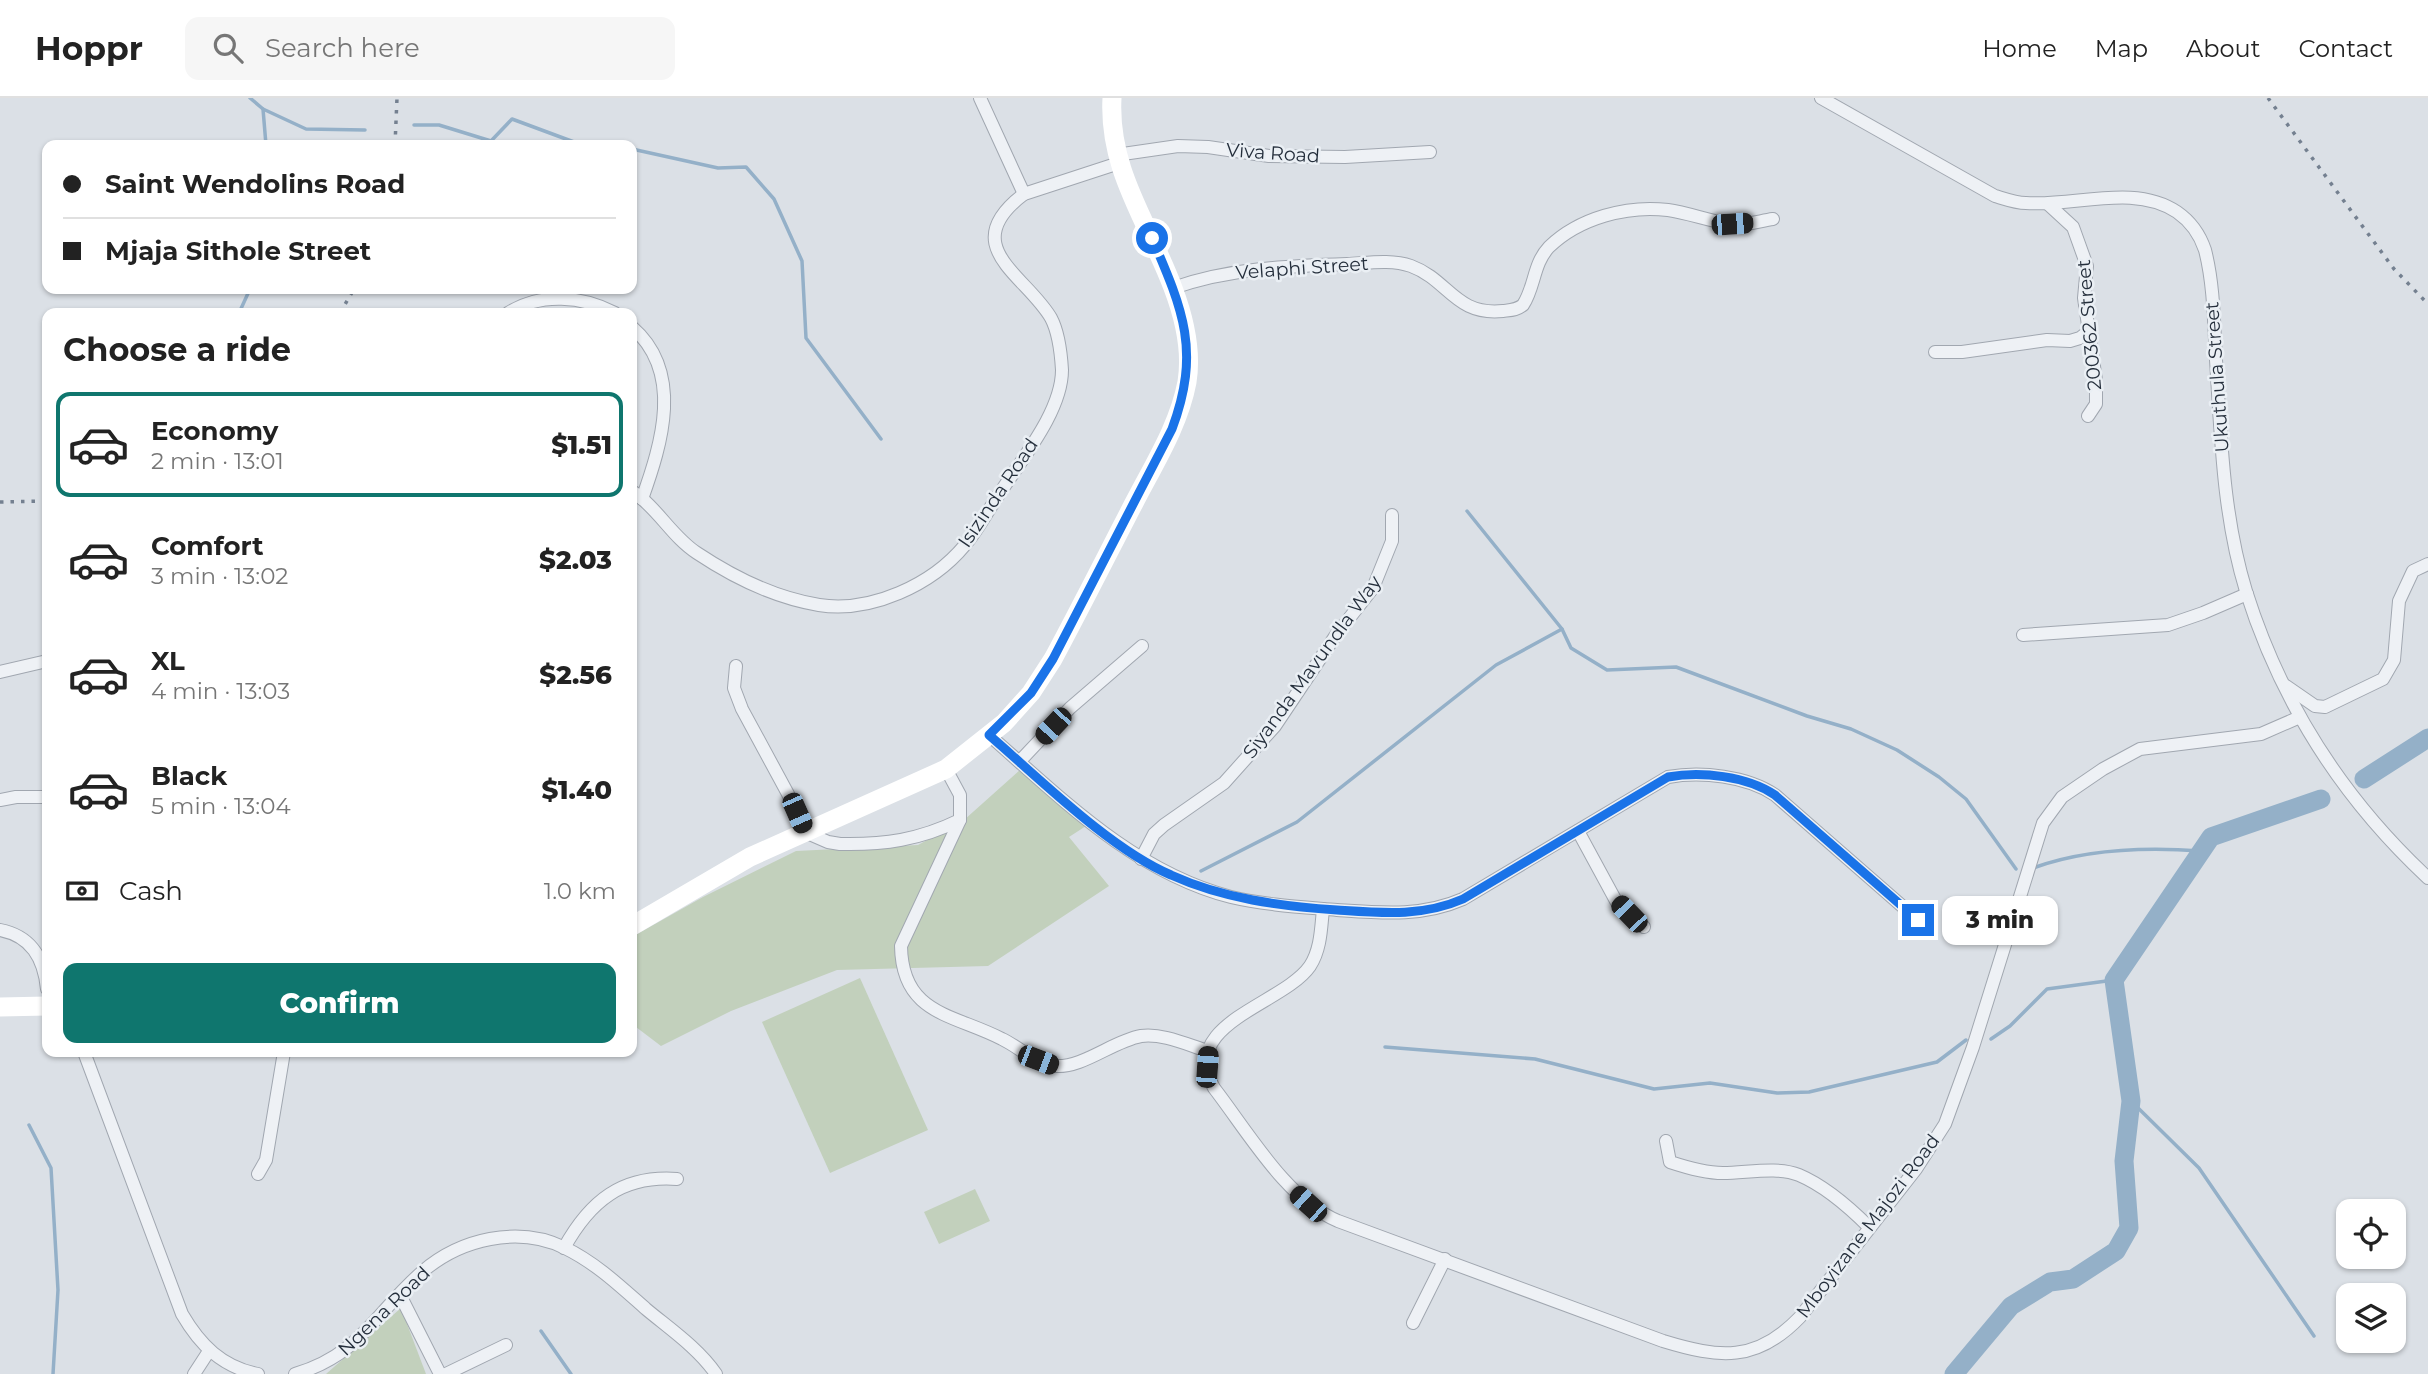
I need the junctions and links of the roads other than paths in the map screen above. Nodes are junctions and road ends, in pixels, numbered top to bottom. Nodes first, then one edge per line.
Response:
1 (980, 98) edge
2 (1112, 98) edge
3 (1821, 98) edge
4 (1430, 152) dead end
5 (1117, 159) junction
6 (1024, 194) junction
7 (2048, 204) junction
8 (1773, 219) dead end
9 (1174, 288) junction
10 (520, 308) edge
11 (606, 308) edge
12 (2089, 331) junction
13 (637, 332) edge
14 (1935, 352) dead end
15 (2088, 416) dead end
16 (637, 495) edge
17 (1392, 515) dead end
18 (2428, 564) edge
19 (2247, 594) junction
20 (2023, 635) dead end
21 (1142, 646) dead end
22 (42, 662) edge
23 (736, 666) dead end
24 (0, 672) edge
25 (2283, 684) junction
26 (2300, 717) junction
27 (989, 735) junction
28 (1020, 761) junction
29 (946, 769) junction
30 (42, 797) edge
31 (0, 800) edge
32 (960, 820) junction
33 (1578, 831) junction
34 (805, 832) junction
35 (1141, 859) junction
36 (2428, 878) edge
37 (1323, 909) junction
38 (1918, 920) dead end
39 (637, 923) edge
40 (1644, 927) dead end
41 (0, 930) edge
42 (42, 964) edge
43 (42, 1006) edge
44 (0, 1007) edge
45 (1209, 1051) junction
46 (87, 1057) edge
47 (283, 1057) edge
48 (1666, 1141) dead end
49 (258, 1174) dead end
50 (677, 1179) dead end
51 (1869, 1227) junction
52 (564, 1248) junction
53 (1445, 1259) junction
54 (400, 1295) junction
55 (1413, 1323) dead end
56 (506, 1345) dead end
57 (209, 1351) junction
58 (194, 1374) edge
59 (258, 1374) edge
60 (295, 1374) edge
61 (440, 1374) edge
62 (446, 1374) edge
63 (716, 1374) edge

1 - 6 street
2 - 5 street
3 - 7 street, Ukuthula Street
4 - 5 street, Viva Road
5 - 6 street, Isizinda Road
5 - 9 street
6 - 16 street, Isizinda Road
7 - 12 street, 200362 Street
7 - 19 street, Ukuthula Street
8 - 9 street, Velaphi Street
9 - 27 street
10 - 11 street
12 - 14 street
12 - 15 street, 200362 Street
13 - 16 street
17 - 35 street, Siyanda Mavundla Way
18 - 25 street
19 - 20 street
19 - 25 street, Ukuthula Street
21 - 28 street
22 - 24 street
23 - 34 street
25 - 26 street, Ukuthula Street
26 - 36 street, Ukuthula Street
26 - 51 street, Mboyizane Majozi Road
27 - 28 street
27 - 29 street
28 - 35 street
29 - 32 street
29 - 34 street
30 - 31 street
32 - 34 street
32 - 45 street
33 - 37 street
33 - 38 street
33 - 40 street
34 - 39 street
35 - 37 street
37 - 45 street
41 - 42 street
43 - 44 street
45 - 53 street, Mboyizane Majozi Road
46 - 57 street
47 - 49 street
48 - 51 street
50 - 52 street
51 - 53 street, Mboyizane Majozi Road
52 - 54 street, Ngena Road
52 - 63 street, Ngena Road
53 - 55 street
54 - 60 street, Ngena Road
54 - 61 street
56 - 62 street
57 - 58 street
57 - 59 street

